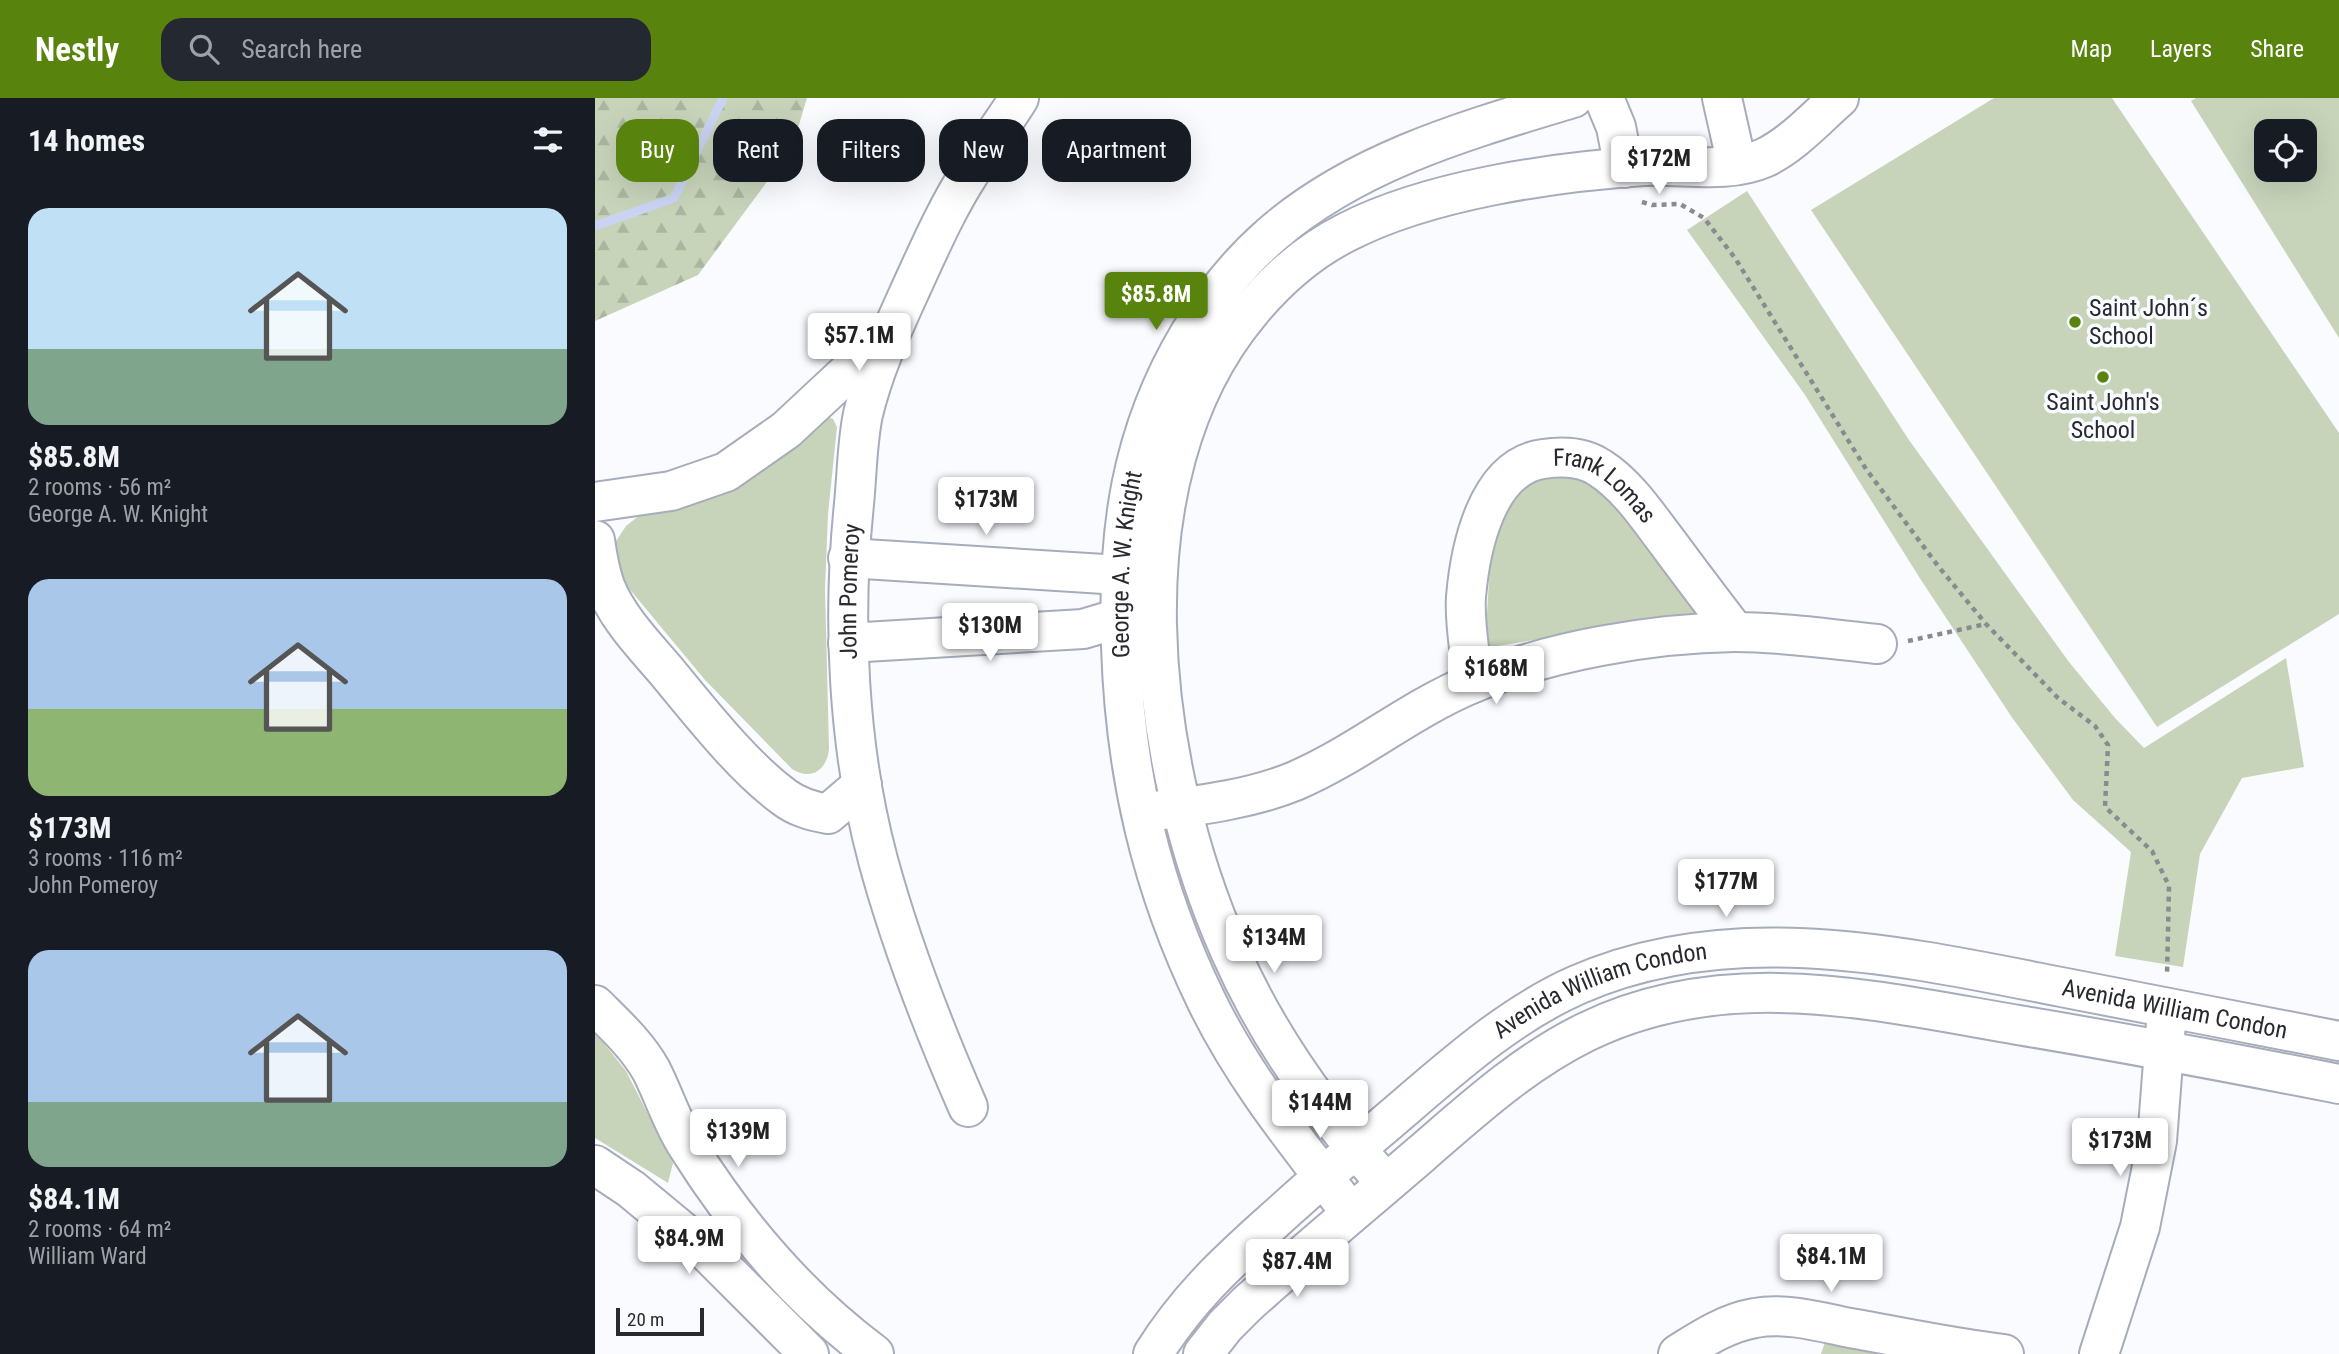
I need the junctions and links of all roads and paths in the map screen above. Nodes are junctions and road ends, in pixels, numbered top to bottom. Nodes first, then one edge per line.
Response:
1 (1019, 98) edge
2 (1573, 98) edge
3 (1604, 98) edge
4 (1722, 98) edge
5 (1839, 98) edge
6 (1737, 164) junction
7 (1631, 184) junction
8 (885, 345) junction
9 (824, 396) junction
10 (863, 414) junction
11 (595, 502) edge
12 (595, 540) edge
13 (848, 558) junction
14 (1120, 575) junction
15 (1120, 618) junction
16 (1986, 624) junction
17 (1735, 632) junction
18 (848, 643) junction
19 (1877, 644) joint
20 (1473, 683) junction
21 (862, 785) junction
22 (1181, 807) junction
23 (1140, 813) junction
24 (595, 1005) edge
25 (2167, 1007) junction
26 (2339, 1041) edge
27 (2164, 1049) junction
28 (2339, 1084) edge
29 (968, 1107) dead end
30 (1355, 1149) junction
31 (595, 1165) edge
32 (1323, 1176) junction
33 (1386, 1183) junction
34 (1351, 1213) junction
35 (809, 1354) edge
36 (874, 1354) edge
37 (1153, 1354) edge
38 (1203, 1354) edge
39 (1678, 1354) edge
40 (2004, 1354) edge
41 (2099, 1354) edge

1 - 8 street, John Pomeroy
2 - 14 street, George A. W. Knight
3 - 7 street
4 - 6 street
5 - 6 street, George A. W. Knight
6 - 7 street, George A. W. Knight
7 - 16 path
7 - 22 street, George A. W. Knight
8 - 9 street
8 - 10 street, John Pomeroy
9 - 10 street
9 - 11 street
10 - 13 street, John Pomeroy
12 - 21 street
13 - 14 street
13 - 18 street, John Pomeroy
14 - 15 street, George A. W. Knight
15 - 18 street
15 - 23 street, George A. W. Knight
16 - 19 path
16 - 25 path
17 - 19 street
17 - 20 street
17 - 20 street, Frank Lomas
18 - 21 street, John Pomeroy
20 - 22 street
21 - 29 street, John Pomeroy
22 - 23 street
22 - 30 street, George A. W. Knight
23 - 32 street, George A. W. Knight
24 - 36 street
25 - 26 street, Avenida William Condon
25 - 27 street
25 - 30 street, Avenida William Condon
27 - 28 street, Avenida William Condon
27 - 33 street, Avenida William Condon
27 - 41 street
30 - 32 street, Avenida William Condon
30 - 33 street, George A. W. Knight
31 - 35 street
32 - 34 street, George A. W. Knight
32 - 37 street, Avenida William Condon
33 - 34 street, Avenida William Condon
34 - 38 street, Avenida William Condon
39 - 40 street

